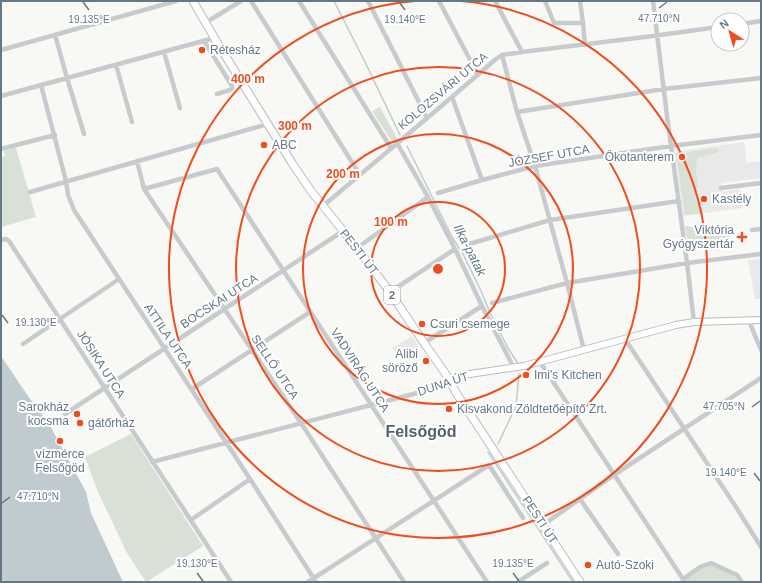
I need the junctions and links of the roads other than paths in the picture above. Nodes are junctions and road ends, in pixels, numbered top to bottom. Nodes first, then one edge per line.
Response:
1 (176, 1) edge
2 (193, 1) edge
3 (241, 1) edge
4 (250, 1) edge
5 (299, 1) edge
6 (368, 1) edge
7 (439, 1) edge
8 (496, 1) edge
9 (545, 1) edge
10 (580, 1) edge
11 (652, 1) edge
12 (169, 2) edge
13 (761, 21) edge
14 (205, 23) junction
15 (583, 23) junction
16 (750, 23) edge
17 (710, 28) edge
18 (55, 34) junction
19 (657, 36) junction
20 (214, 38) junction
21 (204, 42) junction
22 (585, 45) junction
23 (1, 50) edge
24 (164, 52) junction
25 (522, 52) junction
26 (502, 55) junction
27 (116, 65) junction
28 (478, 75) junction
29 (67, 78) junction
30 (761, 78) edge
31 (42, 85) junction
32 (664, 89) junction
33 (217, 94) dead end
34 (1, 96) edge
35 (452, 97) junction
36 (180, 108) dead end
37 (517, 112) junction
38 (427, 118) junction
39 (132, 122) dead end
40 (268, 124) junction
41 (84, 134) dead end
42 (55, 135) junction
43 (761, 135) edge
44 (399, 142) junction
45 (671, 146) junction
46 (391, 148) junction
47 (1, 149) edge
48 (136, 161) junction
49 (535, 166) junction
50 (360, 175) junction
51 (482, 180) junction
52 (66, 181) junction
53 (761, 183) edge
54 (721, 188) dead end
55 (144, 189) junction
56 (30, 192) dead end
57 (438, 193) dead end
58 (428, 197) junction
59 (679, 202) junction
60 (323, 206) junction
61 (550, 220) junction
62 (761, 228) edge
63 (752, 230) dead end
64 (343, 231) junction
65 (4, 239) edge
66 (466, 245) dead end
67 (358, 248) junction
68 (455, 249) junction
69 (761, 254) edge
70 (687, 263) junction
71 (284, 270) junction
72 (119, 279) junction
73 (567, 283) junction
74 (390, 292) junction
75 (492, 303) dead end
76 (482, 306) junction
77 (224, 310) junction
78 (310, 312) junction
79 (60, 319) junction
80 (749, 320) junction
81 (761, 320) edge
82 (694, 322) junction
83 (625, 339) junction
84 (424, 343) junction
85 (23, 344) dead end
86 (164, 349) junction
87 (251, 350) junction
88 (584, 350) junction
89 (761, 350) edge
90 (540, 362) junction
91 (519, 367) junction
92 (761, 378) edge
93 (450, 381) junction
94 (105, 388) junction
95 (192, 390) junction
96 (372, 405) junction
97 (65, 414) dead end
98 (301, 424) junction
99 (684, 429) junction
100 (227, 443) junction
101 (152, 462) junction
102 (614, 475) junction
103 (250, 479) junction
104 (580, 499) junction
105 (434, 500) junction
106 (523, 518) dead end
107 (191, 520) junction
108 (543, 525) junction
109 (375, 538) junction
110 (761, 547) edge
111 (618, 554) dead end
112 (547, 563) dead end
113 (315, 580) edge
114 (683, 580) edge
115 (231, 582) edge
116 (308, 582) edge
117 (404, 582) edge
118 (487, 582) edge
119 (518, 582) edge
120 (580, 582) edge
121 (742, 582) edge

1 - 12 street
2 - 14 main road, PESTI ÚT / 2
3 - 14 street
4 - 50 street
5 - 46 street
6 - 38 street
7 - 28 street
8 - 25 street
9 - 15 street
10 - 15 street
11 - 19 street
12 - 18 street
13 - 16 street
14 - 20 main road, PESTI ÚT / 2
15 - 22 street
17 - 19 street, KOLOZSVÁRI UTCA
18 - 23 street
18 - 29 street
19 - 22 street, KOLOZSVÁRI UTCA
19 - 32 street
20 - 21 street
20 - 40 main road, PESTI ÚT / 2
21 - 24 street
21 - 33 street
22 - 25 street, KOLOZSVÁRI UTCA
24 - 27 street
24 - 36 street
25 - 26 street, KOLOZSVÁRI UTCA
26 - 28 street, KOLOZSVÁRI UTCA
26 - 37 street
27 - 29 street
27 - 39 street
28 - 35 street, KOLOZSVÁRI UTCA
29 - 31 street
29 - 41 street
30 - 32 street
31 - 34 street
31 - 42 street, ATTILA UTCA
32 - 37 street
32 - 45 street
35 - 38 street, KOLOZSVÁRI UTCA
35 - 51 street
37 - 49 street
38 - 44 street, KOLOZSVÁRI UTCA
40 - 48 street
40 - 60 main road, PESTI ÚT / 2
42 - 47 street
42 - 52 street, ATTILA UTCA
43 - 45 street, JÓZSEF UTCA
44 - 46 street, KOLOZSVÁRI UTCA
44 - 58 street
45 - 49 street, JÓZSEF UTCA
45 - 59 street
46 - 50 street, KOLOZSVÁRI UTCA
48 - 52 street
48 - 55 street, SELLŐ UTCA
49 - 51 street, JÓZSEF UTCA
49 - 61 street
50 - 60 street, KOLOZSVÁRI UTCA
51 - 57 street, JÓZSEF UTCA
52 - 56 street
52 - 72 street, ATTILA UTCA
53 - 54 street
55 - 71 street, VADVIRÁG UTCA
55 - 77 street, SELLŐ UTCA
58 - 67 street
58 - 68 street
59 - 61 street
59 - 70 street
60 - 64 main road, PESTI ÚT / 2
61 - 66 street
61 - 73 street
62 - 63 street
64 - 67 main road, PESTI ÚT / 2
64 - 71 street, BOCSKAI UTCA
65 - 79 street, JÓSIKA UTCA
67 - 74 main road, PESTI ÚT / 2
68 - 74 street
68 - 76 street
69 - 70 street
70 - 73 street
70 - 82 street
71 - 77 street, BOCSKAI UTCA
71 - 78 street, VADVIRÁG UTCA
72 - 79 street
72 - 86 street, ATTILA UTCA
73 - 75 street
73 - 88 street
74 - 84 main road, PESTI ÚT / 2
76 - 84 street
76 - 91 street
77 - 86 street, BOCSKAI UTCA
77 - 87 street, SELLŐ UTCA
78 - 87 street
78 - 96 street, VADVIRÁG UTCA
79 - 85 street
79 - 94 street, JÓSIKA UTCA
80 - 81 street, DUNA ÚT
80 - 82 street, DUNA ÚT
80 - 89 street
82 - 83 street, DUNA ÚT
83 - 88 street, DUNA ÚT
83 - 99 street
84 - 93 main road, PESTI ÚT / 2
86 - 94 street, BOCSKAI UTCA
86 - 95 street, ATTILA UTCA
87 - 95 street
87 - 98 street, SELLŐ UTCA
88 - 90 street, DUNA ÚT
90 - 91 street, DUNA ÚT
90 - 102 street
91 - 93 street, DUNA ÚT
92 - 99 street
93 - 96 street, DUNA ÚT
93 - 108 main road, PESTI ÚT / 2
94 - 97 street, BOCSKAI UTCA
94 - 101 street, JÓSIKA UTCA
95 - 100 street, ATTILA UTCA
96 - 98 street, DUNA ÚT
96 - 105 street, VADVIRÁG UTCA
98 - 100 street, DUNA ÚT
98 - 109 street, SELLŐ UTCA
99 - 102 street
99 - 110 street
100 - 101 street, DUNA ÚT
100 - 103 street, ATTILA UTCA
101 - 107 street, JÓSIKA UTCA
102 - 104 street
102 - 114 street
103 - 107 street
103 - 113 street, ATTILA UTCA
104 - 108 street
104 - 111 street
105 - 106 street
105 - 109 street
105 - 118 street, VADVIRÁG UTCA
107 - 115 street, JÓSIKA UTCA
108 - 120 main road, PESTI ÚT / 2
109 - 113 street
109 - 117 street, SELLŐ UTCA
112 - 119 street
113 - 116 street
114 - 121 street

